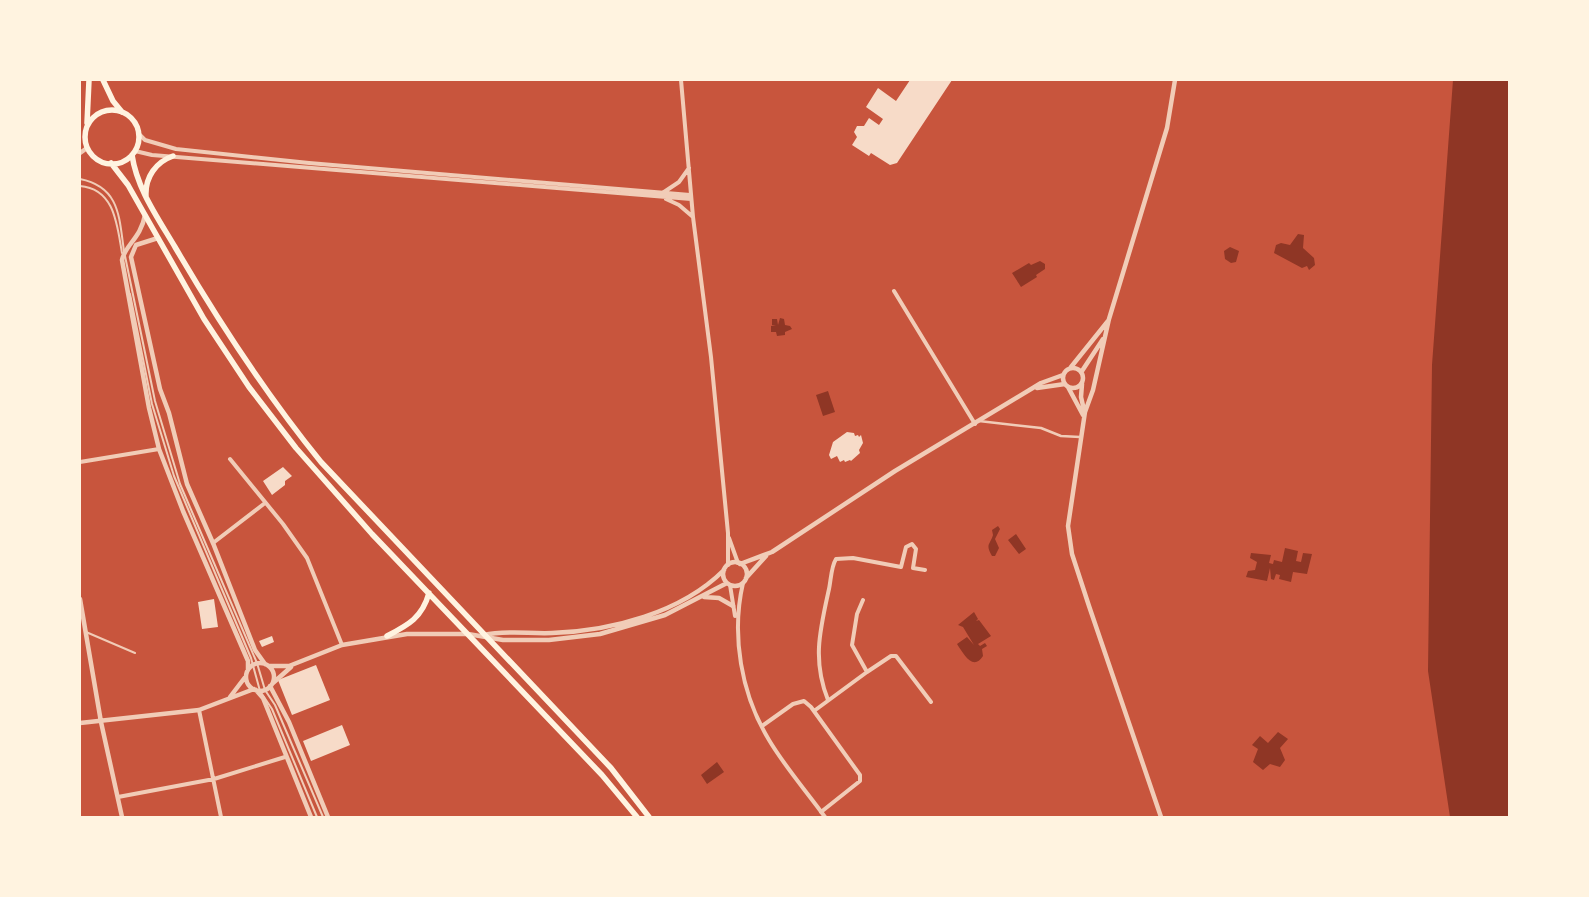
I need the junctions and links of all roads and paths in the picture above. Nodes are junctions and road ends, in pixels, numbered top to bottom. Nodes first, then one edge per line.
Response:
1 (89, 80) edge
2 (103, 80) edge
3 (681, 80) edge
4 (1175, 80) edge
5 (122, 112) junction
6 (87, 125) junction
7 (138, 133) junction
8 (87, 148) junction
9 (80, 153) edge
10 (133, 153) junction
11 (173, 156) junction
12 (111, 164) junction
13 (689, 168) junction
14 (80, 179) edge
15 (80, 186) edge
16 (662, 195) junction
17 (691, 197) junction
18 (146, 198) junction
19 (145, 215) junction
20 (693, 217) junction
21 (158, 238) junction
22 (124, 254) junction
23 (894, 291) dead end
24 (1109, 319) junction
25 (1106, 334) junction
26 (1071, 367) junction
27 (1082, 371) junction
28 (1063, 375) junction
29 (258, 382) junction
30 (1082, 383) junction
31 (1066, 385) junction
32 (249, 387) junction
33 (1036, 388) junction
34 (1084, 414) junction
35 (977, 422) junction
36 (1081, 437) junction
37 (159, 449) junction
38 (230, 459) dead end
39 (80, 462) edge
40 (265, 503) junction
41 (728, 534) junction
42 (213, 543) junction
43 (769, 553) junction
44 (739, 564) junction
45 (728, 565) junction
46 (724, 570) junction
47 (925, 570) dead end
48 (744, 581) junction
49 (729, 584) junction
50 (429, 593) junction
51 (703, 597) junction
52 (80, 600) edge
53 (863, 600) dead end
54 (733, 606) junction
55 (736, 620) junction
56 (466, 631) junction
57 (86, 632) junction
58 (484, 635) junction
59 (387, 636) junction
60 (342, 645) junction
61 (135, 653) dead end
62 (255, 664) junction
63 (294, 664) junction
64 (267, 665) junction
65 (248, 670) junction
66 (867, 672) junction
67 (246, 676) junction
68 (272, 684) junction
69 (259, 690) junction
70 (228, 698) junction
71 (828, 700) junction
72 (931, 702) dead end
73 (199, 710) junction
74 (814, 711) junction
75 (101, 722) junction
76 (80, 724) edge
77 (762, 726) junction
78 (285, 757) junction
79 (214, 779) junction
80 (118, 798) junction
81 (821, 812) junction
82 (122, 817) edge
83 (221, 817) edge
84 (311, 817) edge
85 (317, 817) edge
86 (323, 817) edge
87 (328, 817) edge
88 (637, 817) edge
89 (649, 817) edge
90 (825, 817) edge
91 (1161, 817) edge

1 - 6 main road
2 - 5 main road
3 - 13 street
4 - 24 street
5 - 6 main road
5 - 7 main road
6 - 8 main road
7 - 10 main road
7 - 16 street
8 - 9 street
8 - 12 main road
10 - 11 street
10 - 12 main road
10 - 18 main road
11 - 16 street
11 - 18 main road
12 - 19 main road
13 - 16 street
13 - 17 street
14 - 22 lane
15 - 22 lane
16 - 17 street
16 - 20 street
17 - 20 street
18 - 29 main road
19 - 21 main road
19 - 22 street
20 - 41 street
21 - 32 main road
21 - 42 street
22 - 37 street
22 - 62 lane
22 - 62 lane
23 - 35 street
24 - 25 street
24 - 26 street
25 - 27 street
25 - 34 street
26 - 27 street
26 - 28 street
27 - 30 street
28 - 31 street
28 - 33 street
29 - 32 main road
29 - 58 main road
30 - 31 street
30 - 34 street
31 - 33 street
31 - 34 street
32 - 50 main road
33 - 35 street
34 - 36 street
35 - 36 street
35 - 43 street
36 - 91 street
37 - 39 street
37 - 65 street
38 - 40 street
40 - 42 street
40 - 60 street
41 - 44 street
41 - 45 street
42 - 64 street
43 - 44 street
43 - 48 street
44 - 45 street
44 - 48 street
45 - 46 street
46 - 49 street
46 - 58 street
47 - 71 street
48 - 49 street
48 - 55 street
49 - 51 street
49 - 54 street
50 - 56 main road
50 - 59 main road
51 - 54 street
51 - 58 street
52 - 57 street
53 - 66 street
54 - 55 street
55 - 77 street
56 - 58 street
56 - 59 street
56 - 88 main road
57 - 61 lane
57 - 75 street
58 - 89 main road
59 - 60 street
60 - 63 street
62 - 64 street
62 - 65 street
62 - 69 lane
62 - 69 lane
63 - 64 street
63 - 68 street
64 - 68 street
65 - 67 street
66 - 71 street
66 - 72 street
67 - 69 street
67 - 70 street
68 - 69 street
68 - 87 street
69 - 70 street
69 - 78 street
69 - 85 lane
69 - 86 lane
70 - 73 street
71 - 74 street
73 - 75 street
73 - 79 street
74 - 77 street
74 - 81 street
75 - 76 street
75 - 80 street
77 - 81 street
78 - 79 street
78 - 84 street
79 - 80 street
79 - 83 street
80 - 82 street
81 - 90 street

